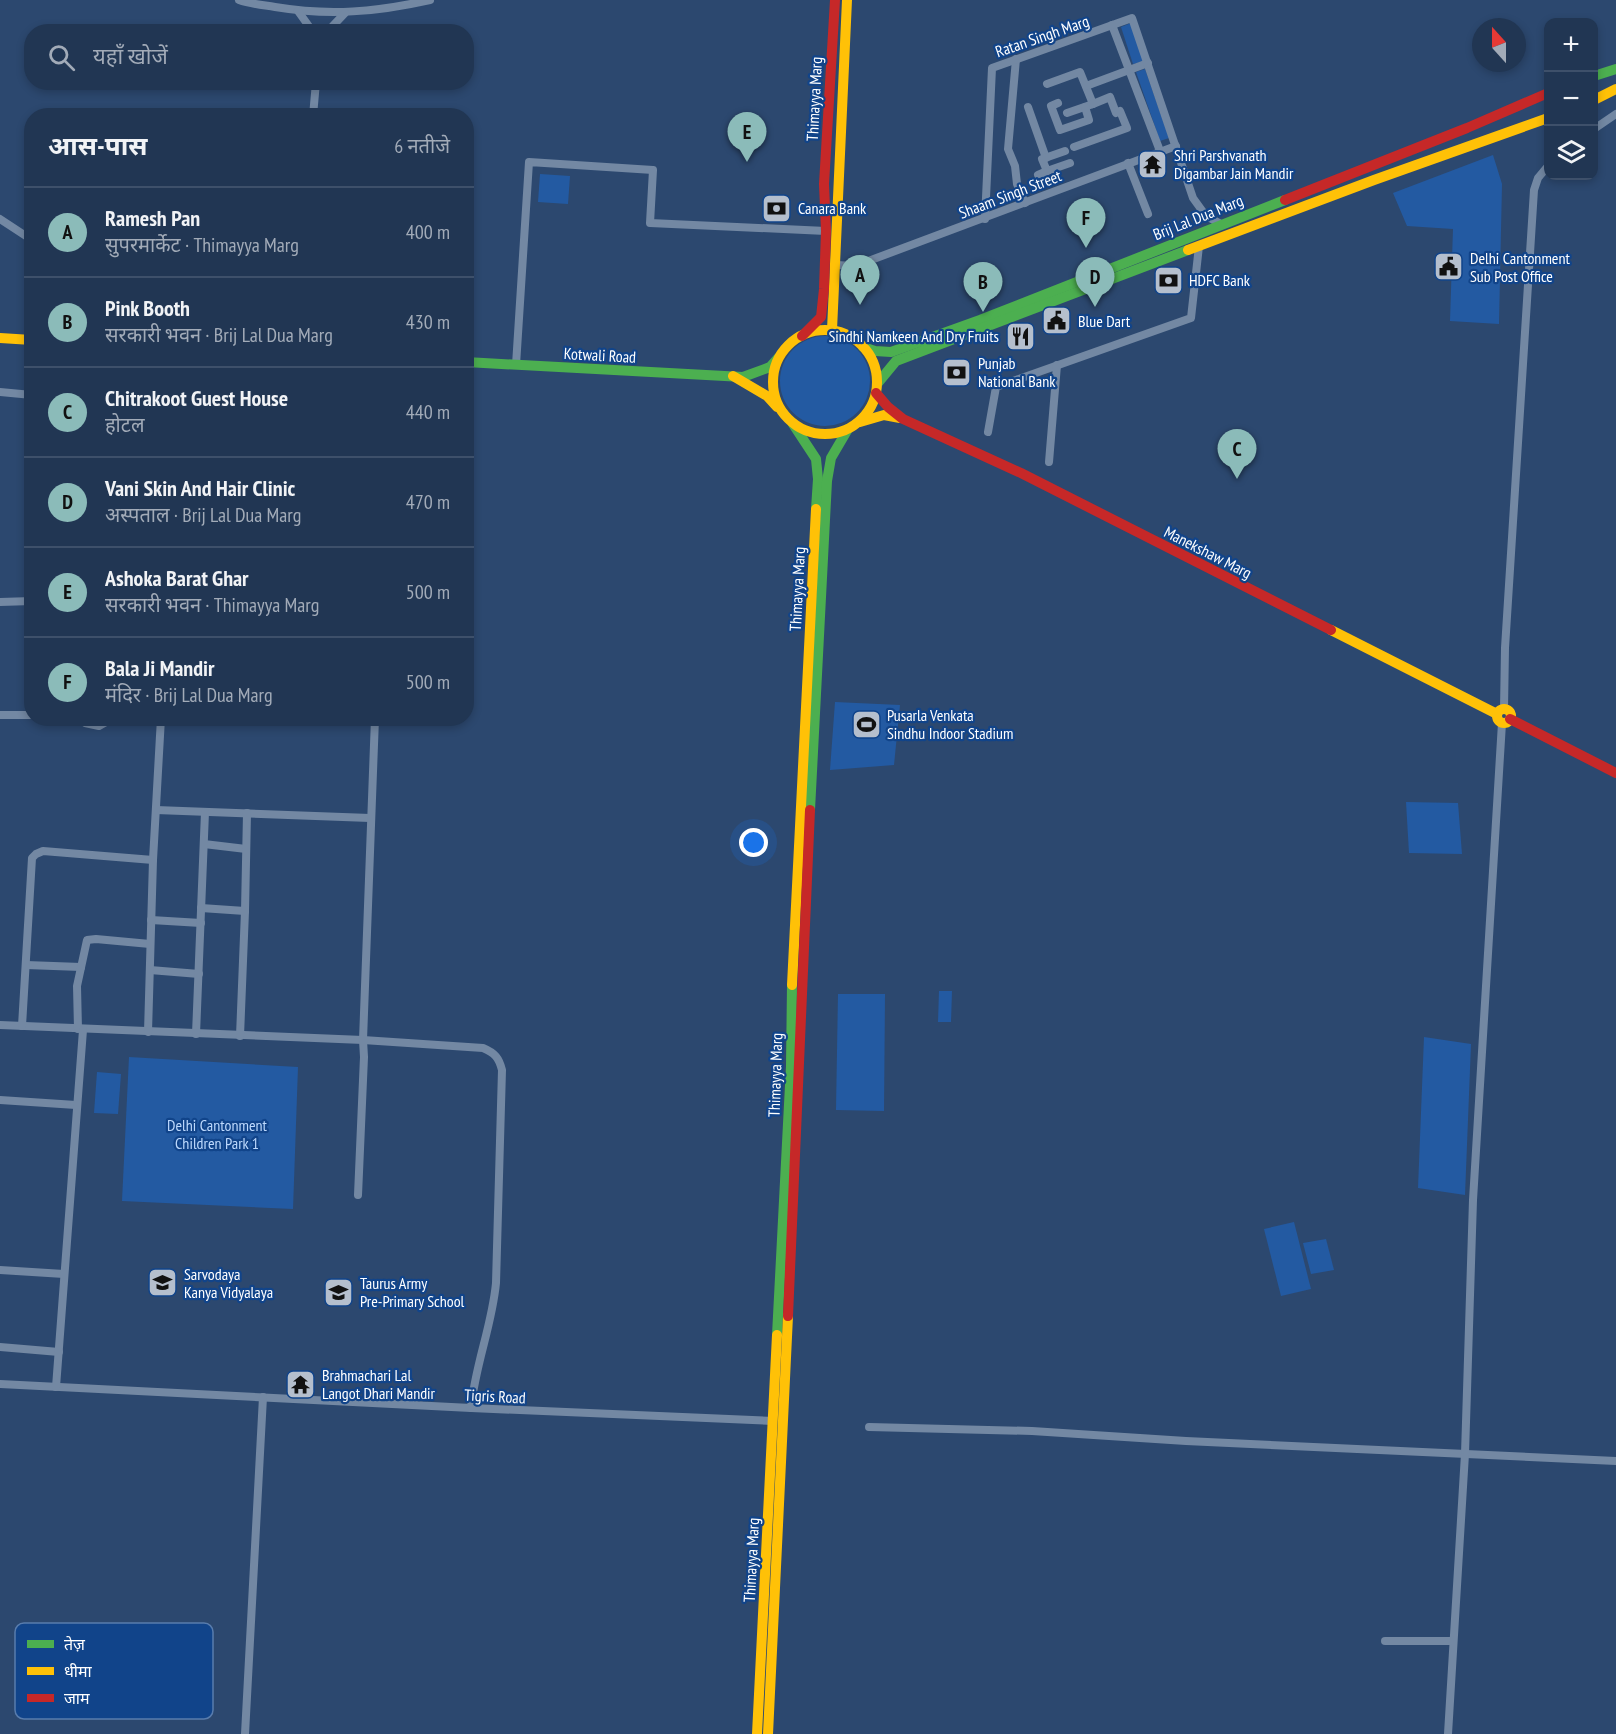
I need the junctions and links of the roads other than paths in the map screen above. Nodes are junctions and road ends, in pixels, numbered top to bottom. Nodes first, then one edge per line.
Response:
1 (239, 0) edge
2 (430, 0) edge
3 (835, 0) edge
4 (847, 0) edge
5 (298, 11) junction
6 (345, 13) junction
7 (308, 24) edge
8 (335, 24) edge
9 (1112, 25) junction
10 (1016, 59) junction
11 (1148, 63) junction
12 (1616, 69) edge
13 (1128, 70) junction
14 (1598, 74) edge
15 (1047, 84) dead end
16 (1086, 86) junction
17 (1616, 89) edge
18 (315, 90) edge
19 (1544, 95) edge
20 (1598, 98) edge
21 (1058, 103) dead end
22 (1093, 104) junction
23 (1028, 107) dead end
24 (1084, 107) junction
25 (314, 108) edge
26 (1067, 113) dead end
27 (1616, 114) edge
28 (1544, 119) edge
29 (1598, 126) edge
30 (1176, 146) junction
31 (1074, 147) dead end
32 (1065, 151) dead end
33 (1160, 152) junction
34 (1041, 160) junction
35 (1070, 163) dead end
36 (1128, 163) junction
37 (1047, 171) junction
38 (1544, 171) edge
39 (1038, 175) dead end
40 (1025, 203) junction
41 (1148, 214) dead end
42 (0, 219) edge
43 (985, 219) junction
44 (1221, 224) junction
45 (826, 231) junction
46 (24, 235) edge
47 (1199, 246) junction
48 (836, 265) junction
49 (832, 330) junction
50 (801, 336) junction
51 (0, 338) edge
52 (24, 340) edge
53 (863, 347) junction
54 (781, 355) junction
55 (893, 357) junction
56 (474, 362) edge
57 (516, 365) junction
58 (1057, 365) junction
59 (733, 376) junction
60 (877, 388) junction
61 (0, 392) edge
62 (24, 394) edge
63 (903, 419) junction
64 (789, 420) junction
65 (853, 426) junction
66 (988, 432) dead end
67 (1049, 462) dead end
68 (24, 601) edge
69 (0, 602) edge
70 (0, 715) edge
71 (24, 715) edge
72 (1503, 716) junction
73 (161, 726) edge
74 (375, 726) edge
75 (1616, 773) edge
76 (156, 810) junction
77 (205, 812) junction
78 (247, 813) junction
79 (370, 818) junction
80 (204, 844) junction
81 (246, 849) junction
82 (153, 860) junction
83 (201, 908) junction
84 (245, 911) junction
85 (151, 920) junction
86 (201, 923) junction
87 (150, 944) junction
88 (798, 952) junction
89 (26, 965) junction
90 (81, 967) junction
91 (150, 970) junction
92 (199, 974) junction
93 (0, 1025) edge
94 (22, 1026) junction
95 (80, 1030) junction
96 (148, 1032) junction
97 (196, 1034) junction
98 (240, 1036) junction
99 (363, 1040) junction
100 (0, 1100) edge
101 (76, 1105) junction
102 (358, 1195) dead end
103 (0, 1270) edge
104 (64, 1274) junction
105 (0, 1347) edge
106 (58, 1352) junction
107 (0, 1384) edge
108 (56, 1387) junction
109 (263, 1397) junction
110 (471, 1408) junction
111 (773, 1421) junction
112 (869, 1427) dead end
113 (1465, 1454) junction
114 (1616, 1461) edge
115 (1385, 1641) dead end
116 (1453, 1641) junction
117 (245, 1734) edge
118 (757, 1734) edge
119 (768, 1734) edge
120 (1448, 1734) edge

1 - 5 street
2 - 6 street
3 - 45 street, Thimayya Marg
4 - 48 street, Thimayya Marg
5 - 6 street
5 - 7 street
6 - 8 street
9 - 10 street, Ratan Singh Marg
9 - 11 street, Ratan Singh Marg
9 - 13 street
10 - 40 street
10 - 43 street, Ratan Singh Marg
11 - 13 street
11 - 30 street, Ratan Singh Marg
12 - 14 street
13 - 16 street
13 - 33 street
15 - 16 street
16 - 22 street
17 - 20 street
18 - 25 street
19 - 44 street, Brij Lal Dua Marg
21 - 24 street
22 - 24 street
22 - 31 street
23 - 34 street
24 - 26 street
27 - 29 street
28 - 47 street, Brij Lal Dua Marg
30 - 33 street, Shaam Singh Street
30 - 44 street, Ratan Singh Marg
32 - 34 street
33 - 36 street, Shaam Singh Street
34 - 37 street
35 - 37 street
36 - 40 street, Shaam Singh Street
36 - 41 street
37 - 39 street
38 - 72 street
40 - 43 street, Shaam Singh Street
42 - 46 street
43 - 48 street, Shaam Singh Street
44 - 55 street, Brij Lal Dua Marg
45 - 50 street, Thimayya Marg
45 - 57 street
47 - 55 street, Brij Lal Dua Marg
47 - 58 street
48 - 49 street, Thimayya Marg
49 - 50 street
49 - 53 street
50 - 54 street
51 - 52 street
53 - 55 street
53 - 60 street
54 - 59 street
54 - 64 street
55 - 60 street
56 - 57 street, Kotwali Road
57 - 59 street, Kotwali Road
58 - 66 street
58 - 67 street
59 - 64 street
60 - 63 street, Manekshaw Marg
60 - 65 street
61 - 62 street
63 - 65 street, Manekshaw Marg
63 - 72 street, Manekshaw Marg
64 - 65 street
64 - 88 street, Thimayya Marg
65 - 88 street, Thimayya Marg
68 - 69 street
70 - 71 street
72 - 75 street, Manekshaw Marg
72 - 113 street
73 - 76 street
74 - 79 street
76 - 77 street
76 - 82 street
77 - 78 street
77 - 80 street
78 - 79 street
78 - 81 street
79 - 99 street
80 - 81 street
80 - 83 street
81 - 84 street
82 - 85 street
82 - 89 street
83 - 84 street
83 - 86 street
84 - 98 street
85 - 86 street
85 - 87 street
86 - 92 street
87 - 90 street
87 - 91 street
88 - 111 street, Thimayya Marg
88 - 119 street, Thimayya Marg
89 - 90 street
89 - 94 street
90 - 95 street
91 - 92 street
91 - 96 street
92 - 97 street
93 - 94 street
94 - 95 street
95 - 96 street
95 - 101 street
96 - 97 street
97 - 98 street
98 - 99 street
99 - 102 street
99 - 110 street
100 - 101 street
101 - 104 street
103 - 104 street
104 - 106 street
105 - 106 street
106 - 108 street
107 - 108 street, Tigris Road
108 - 109 street, Tigris Road
109 - 110 street, Tigris Road
109 - 117 street
110 - 111 street, Tigris Road
111 - 118 street, Thimayya Marg
112 - 113 street
113 - 114 street
113 - 116 street
115 - 116 street
116 - 120 street

